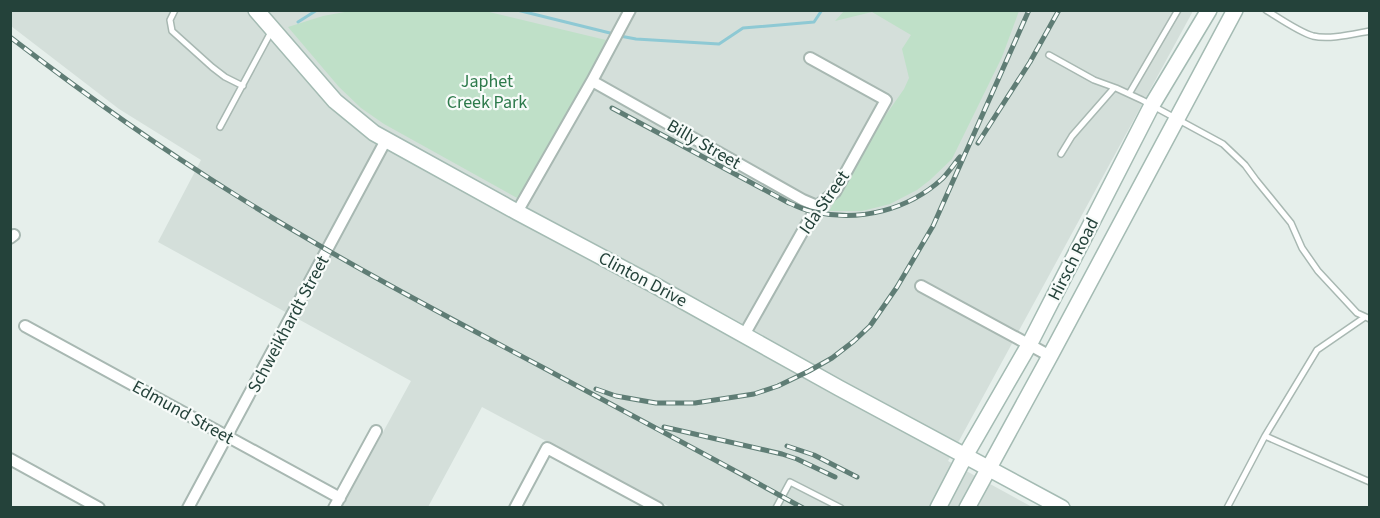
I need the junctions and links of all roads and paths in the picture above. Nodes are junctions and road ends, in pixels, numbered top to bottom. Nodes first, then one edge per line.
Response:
1 (175, 10) edge
2 (256, 10) edge
3 (1178, 10) edge
4 (1209, 10) edge
5 (1234, 10) edge
6 (1266, 10) edge
7 (630, 11) edge
8 (272, 30) junction
9 (1370, 31) edge
10 (1049, 55) dead end
11 (810, 58) dead end
12 (594, 77) junction
13 (243, 86) junction
14 (1114, 88) junction
15 (1129, 94) junction
16 (1152, 105) junction
17 (1177, 119) junction
18 (220, 127) dead end
19 (386, 140) junction
20 (1061, 154) dead end
21 (817, 206) junction
22 (517, 212) junction
23 (921, 286) dead end
24 (1367, 318) edge
25 (26, 326) dead end
26 (744, 334) junction
27 (1029, 345) junction
28 (1050, 356) junction
29 (376, 431) dead end
30 (227, 436) junction
31 (1265, 436) junction
32 (965, 456) junction
33 (10, 459) edge
34 (988, 469) junction
35 (1370, 482) edge
36 (337, 503) edge
37 (642, 504) edge
38 (1057, 506) edge
39 (99, 507) edge
40 (188, 507) edge
41 (515, 507) edge
42 (658, 507) edge
43 (776, 507) edge
44 (841, 507) edge
45 (938, 507) edge
46 (968, 507) edge
47 (1227, 507) edge

1 - 13 lane
2 - 8 main road, Clinton Drive
3 - 15 lane
4 - 16 main road, Hirsch Road
5 - 17 main road, Hirsch Road
6 - 9 lane
7 - 12 street
8 - 13 lane
8 - 19 main road, Clinton Drive
10 - 14 lane
11 - 21 street, Ida Street
12 - 21 street, Billy Street
12 - 22 street
13 - 18 lane
14 - 15 lane
14 - 20 lane
15 - 16 lane
16 - 17 lane
16 - 27 main road, Hirsch Road
17 - 24 lane
17 - 28 main road, Hirsch Road
19 - 22 main road, Clinton Drive
19 - 30 street, Schweikhardt Street
21 - 26 street, Ida Street
22 - 26 main road, Clinton Drive
23 - 27 street
24 - 31 lane
25 - 30 street, Edmund Street
26 - 32 main road, Clinton Drive
27 - 28 street
27 - 32 main road, Hirsch Road
28 - 34 main road, Hirsch Road
29 - 36 street
30 - 36 street, Edmund Street
30 - 40 street, Schweikhardt Street
31 - 35 lane
31 - 47 lane
32 - 34 main road, Clinton Drive
32 - 45 main road, Hirsch Road
33 - 39 street
34 - 38 main road, Clinton Drive
34 - 46 main road, Hirsch Road
37 - 41 street
37 - 42 street
43 - 44 lane

